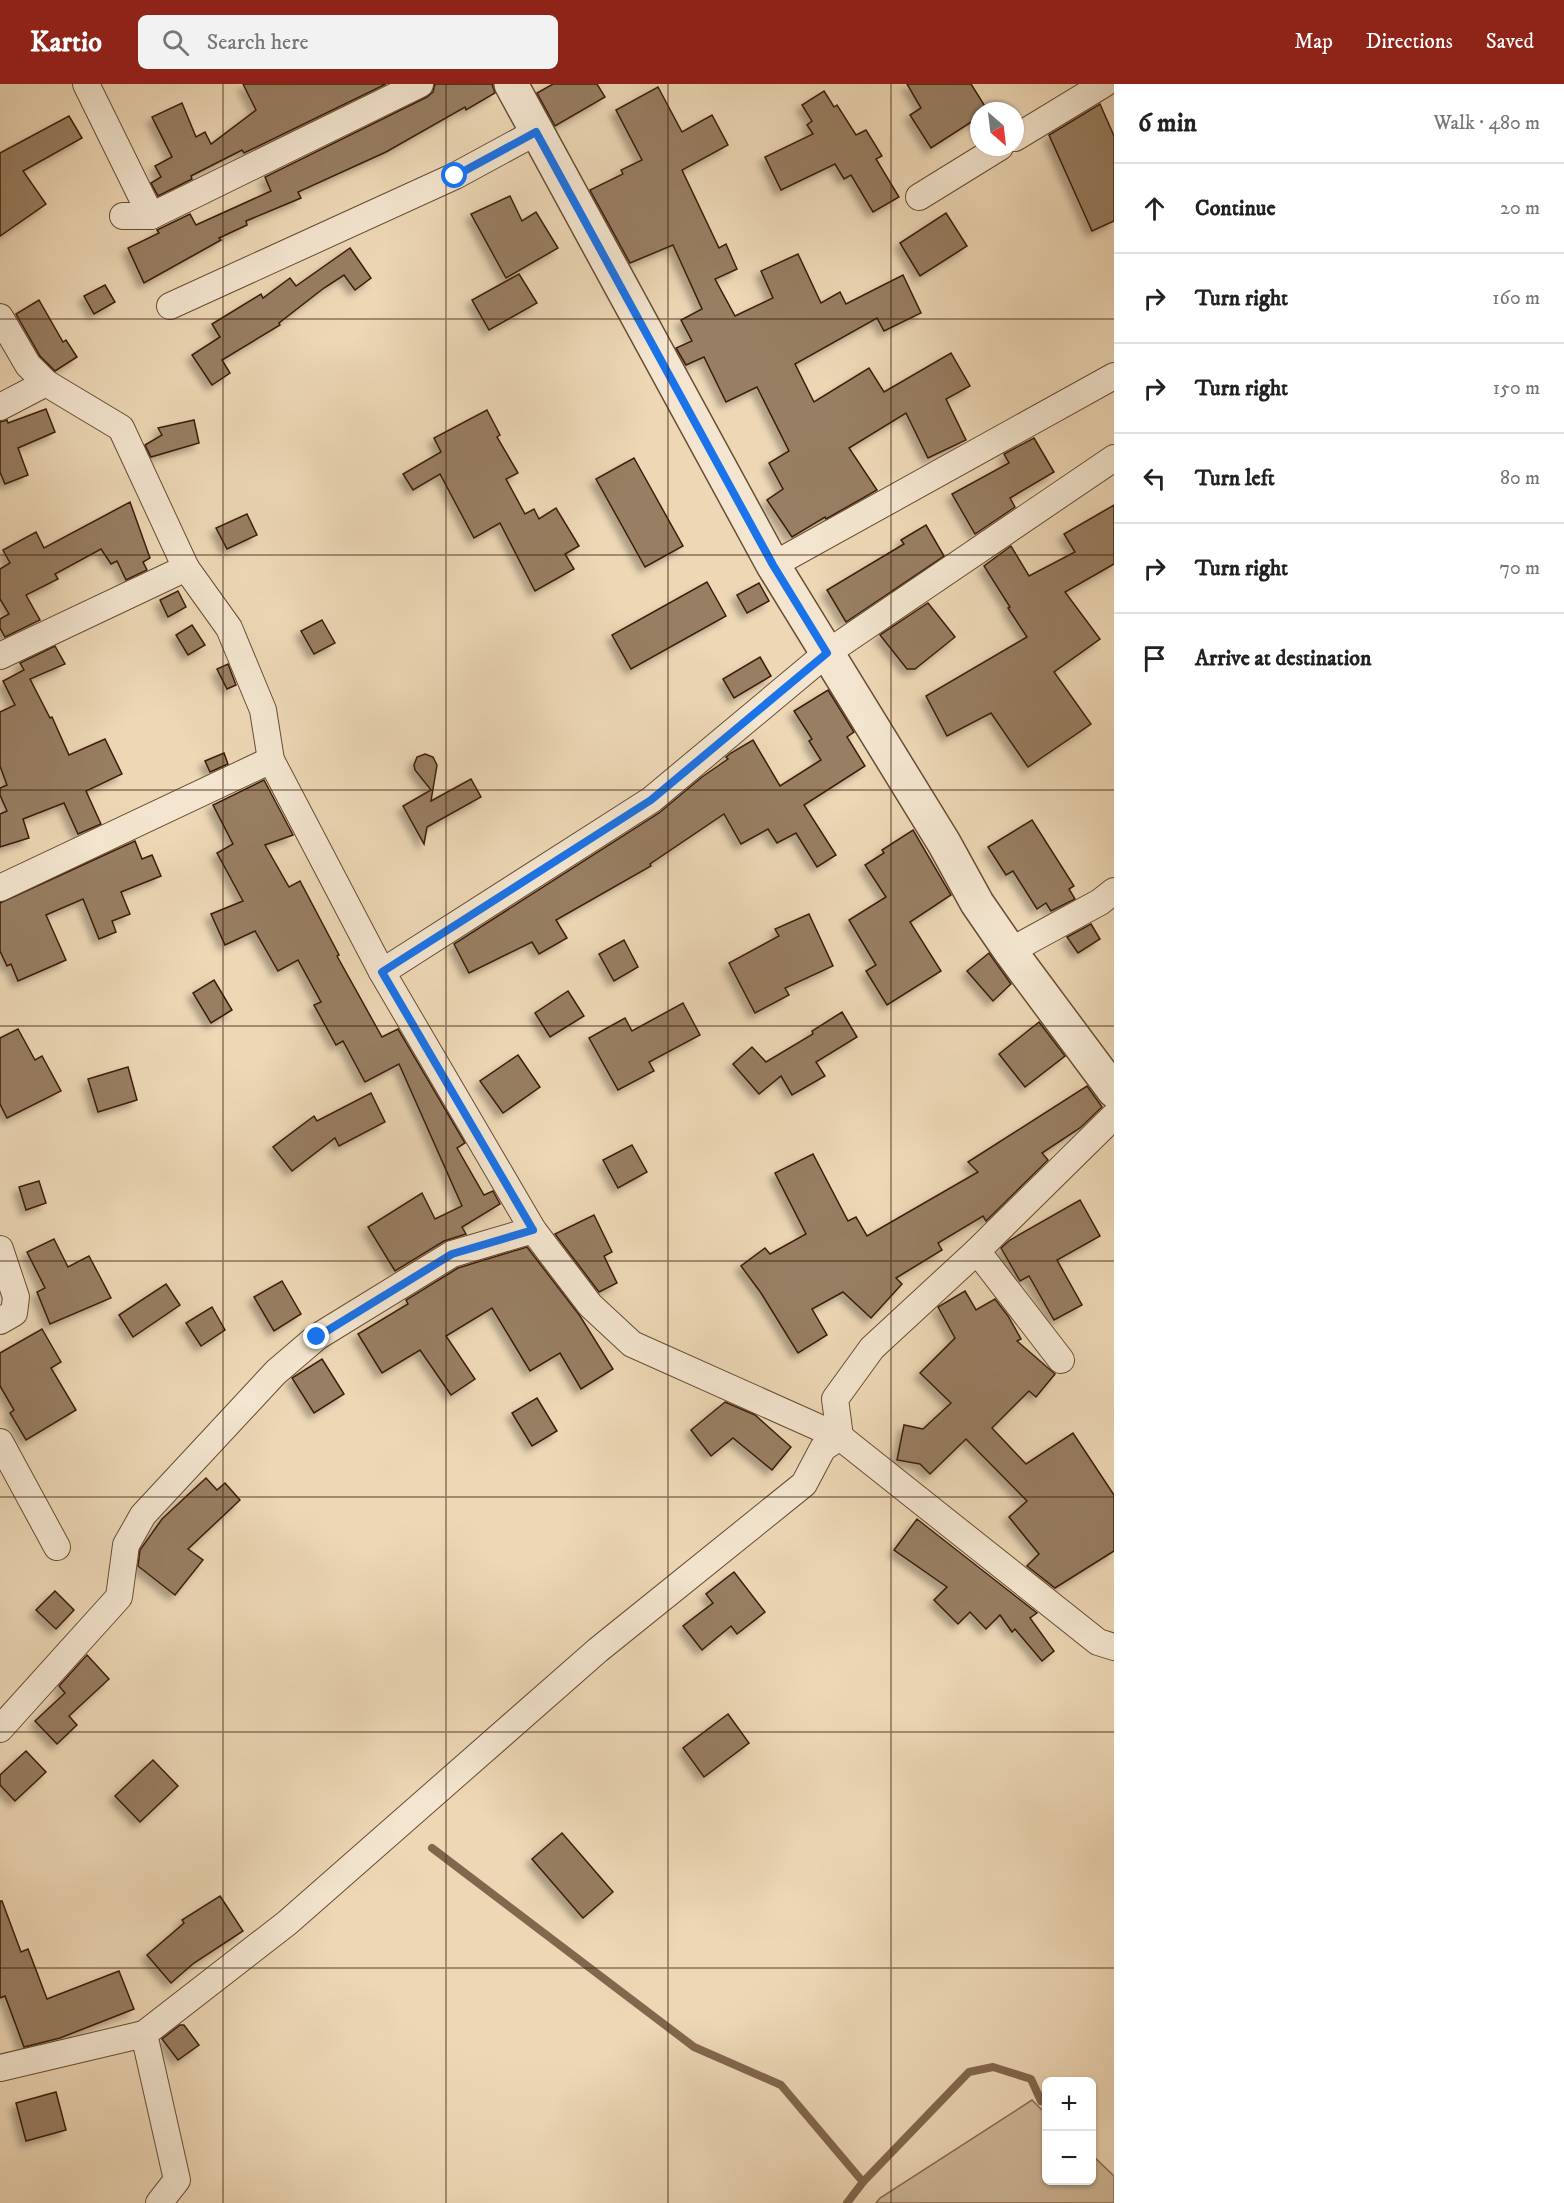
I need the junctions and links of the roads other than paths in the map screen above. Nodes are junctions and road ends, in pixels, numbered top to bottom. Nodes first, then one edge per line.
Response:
1 (86, 84) edge
2 (420, 84) edge
3 (511, 84) edge
4 (1104, 84) edge
5 (536, 132) junction
6 (1024, 133) edge
7 (985, 156) edge
8 (918, 197) dead end
9 (123, 216) dead end
10 (151, 216) junction
11 (170, 306) dead end
12 (0, 317) edge
13 (1114, 376) edge
14 (46, 383) junction
15 (0, 407) edge
16 (1114, 458) edge
17 (773, 565) junction
18 (186, 568) junction
19 (827, 653) junction
20 (0, 656) edge
21 (271, 760) junction
22 (0, 888) edge
23 (1114, 891) edge
24 (1010, 951) junction
25 (382, 972) junction
26 (1114, 1091) edge
27 (1114, 1116) edge
28 (533, 1230) junction
29 (0, 1250) edge
30 (977, 1251) junction
31 (0, 1321) edge
32 (1061, 1359) dead end
33 (840, 1437) junction
34 (0, 1442) edge
35 (57, 1546) dead end
36 (1114, 1647) edge
37 (0, 1729) edge
38 (144, 2034) junction
39 (0, 2068) edge
40 (159, 2203) edge

1 - 10 street
2 - 10 street
3 - 5 street
4 - 6 street
5 - 11 street
5 - 17 street
7 - 8 street
9 - 10 street
12 - 14 street
13 - 17 street
14 - 15 street
14 - 18 street
16 - 19 street
17 - 19 street
18 - 20 street
18 - 21 street
19 - 24 street
19 - 25 street
21 - 22 street
21 - 25 street
23 - 24 street
24 - 26 street
25 - 28 street
27 - 30 street
28 - 33 street
28 - 37 street
29 - 31 street
30 - 32 street
30 - 33 street
33 - 36 street
33 - 38 street
34 - 35 street
38 - 39 street
38 - 40 street

